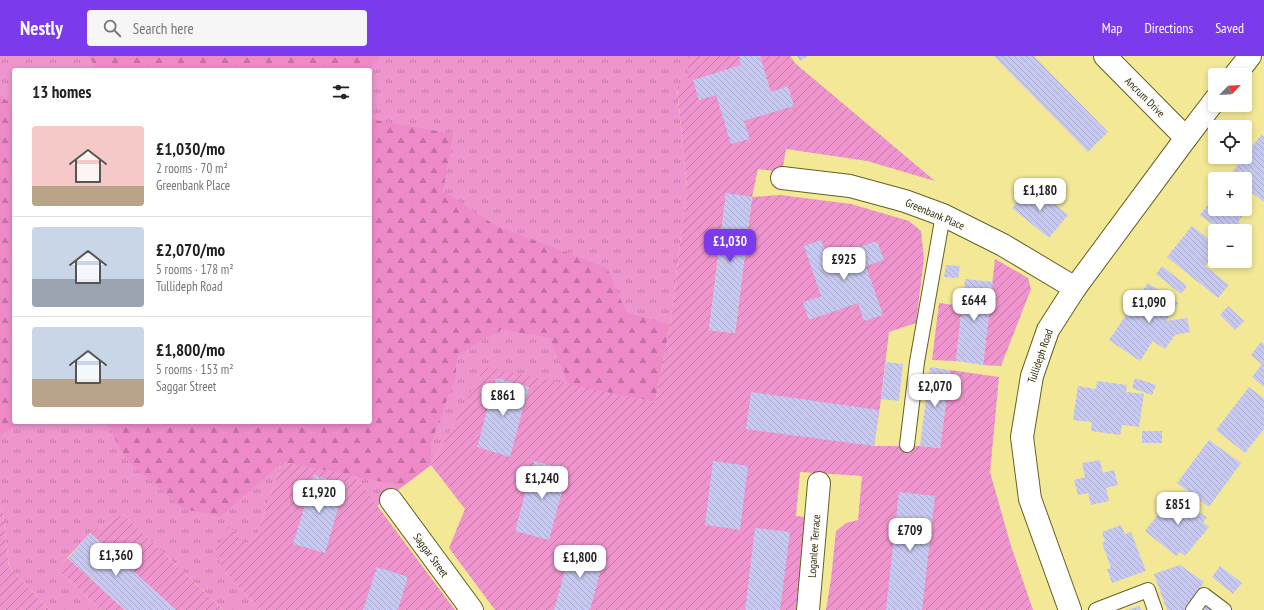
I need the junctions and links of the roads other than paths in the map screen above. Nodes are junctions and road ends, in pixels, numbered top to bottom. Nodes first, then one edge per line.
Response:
1 (1105, 56) edge
2 (1250, 56) edge
3 (1241, 68) edge
4 (1208, 109) edge
5 (1186, 138) junction
6 (782, 178) dead end
7 (943, 215) junction
8 (1075, 288) junction
9 (907, 445) dead end
10 (819, 483) dead end
11 (391, 500) dead end
12 (472, 610) edge
13 (808, 610) edge
14 (1070, 610) edge
15 (1096, 610) edge
16 (1155, 610) edge
17 (1193, 610) edge
18 (1224, 610) edge

1 - 5 street, Ancrum Drive
2 - 3 street
4 - 5 street, Tullideph Road
5 - 8 street, Tullideph Road
6 - 7 street, Greenbank Place
7 - 8 street, Greenbank Place
7 - 9 lane
8 - 14 street, Tullideph Road
10 - 13 street, Loganlee Terrace
11 - 12 street, Saggar Street
15 - 16 lane
17 - 18 lane

